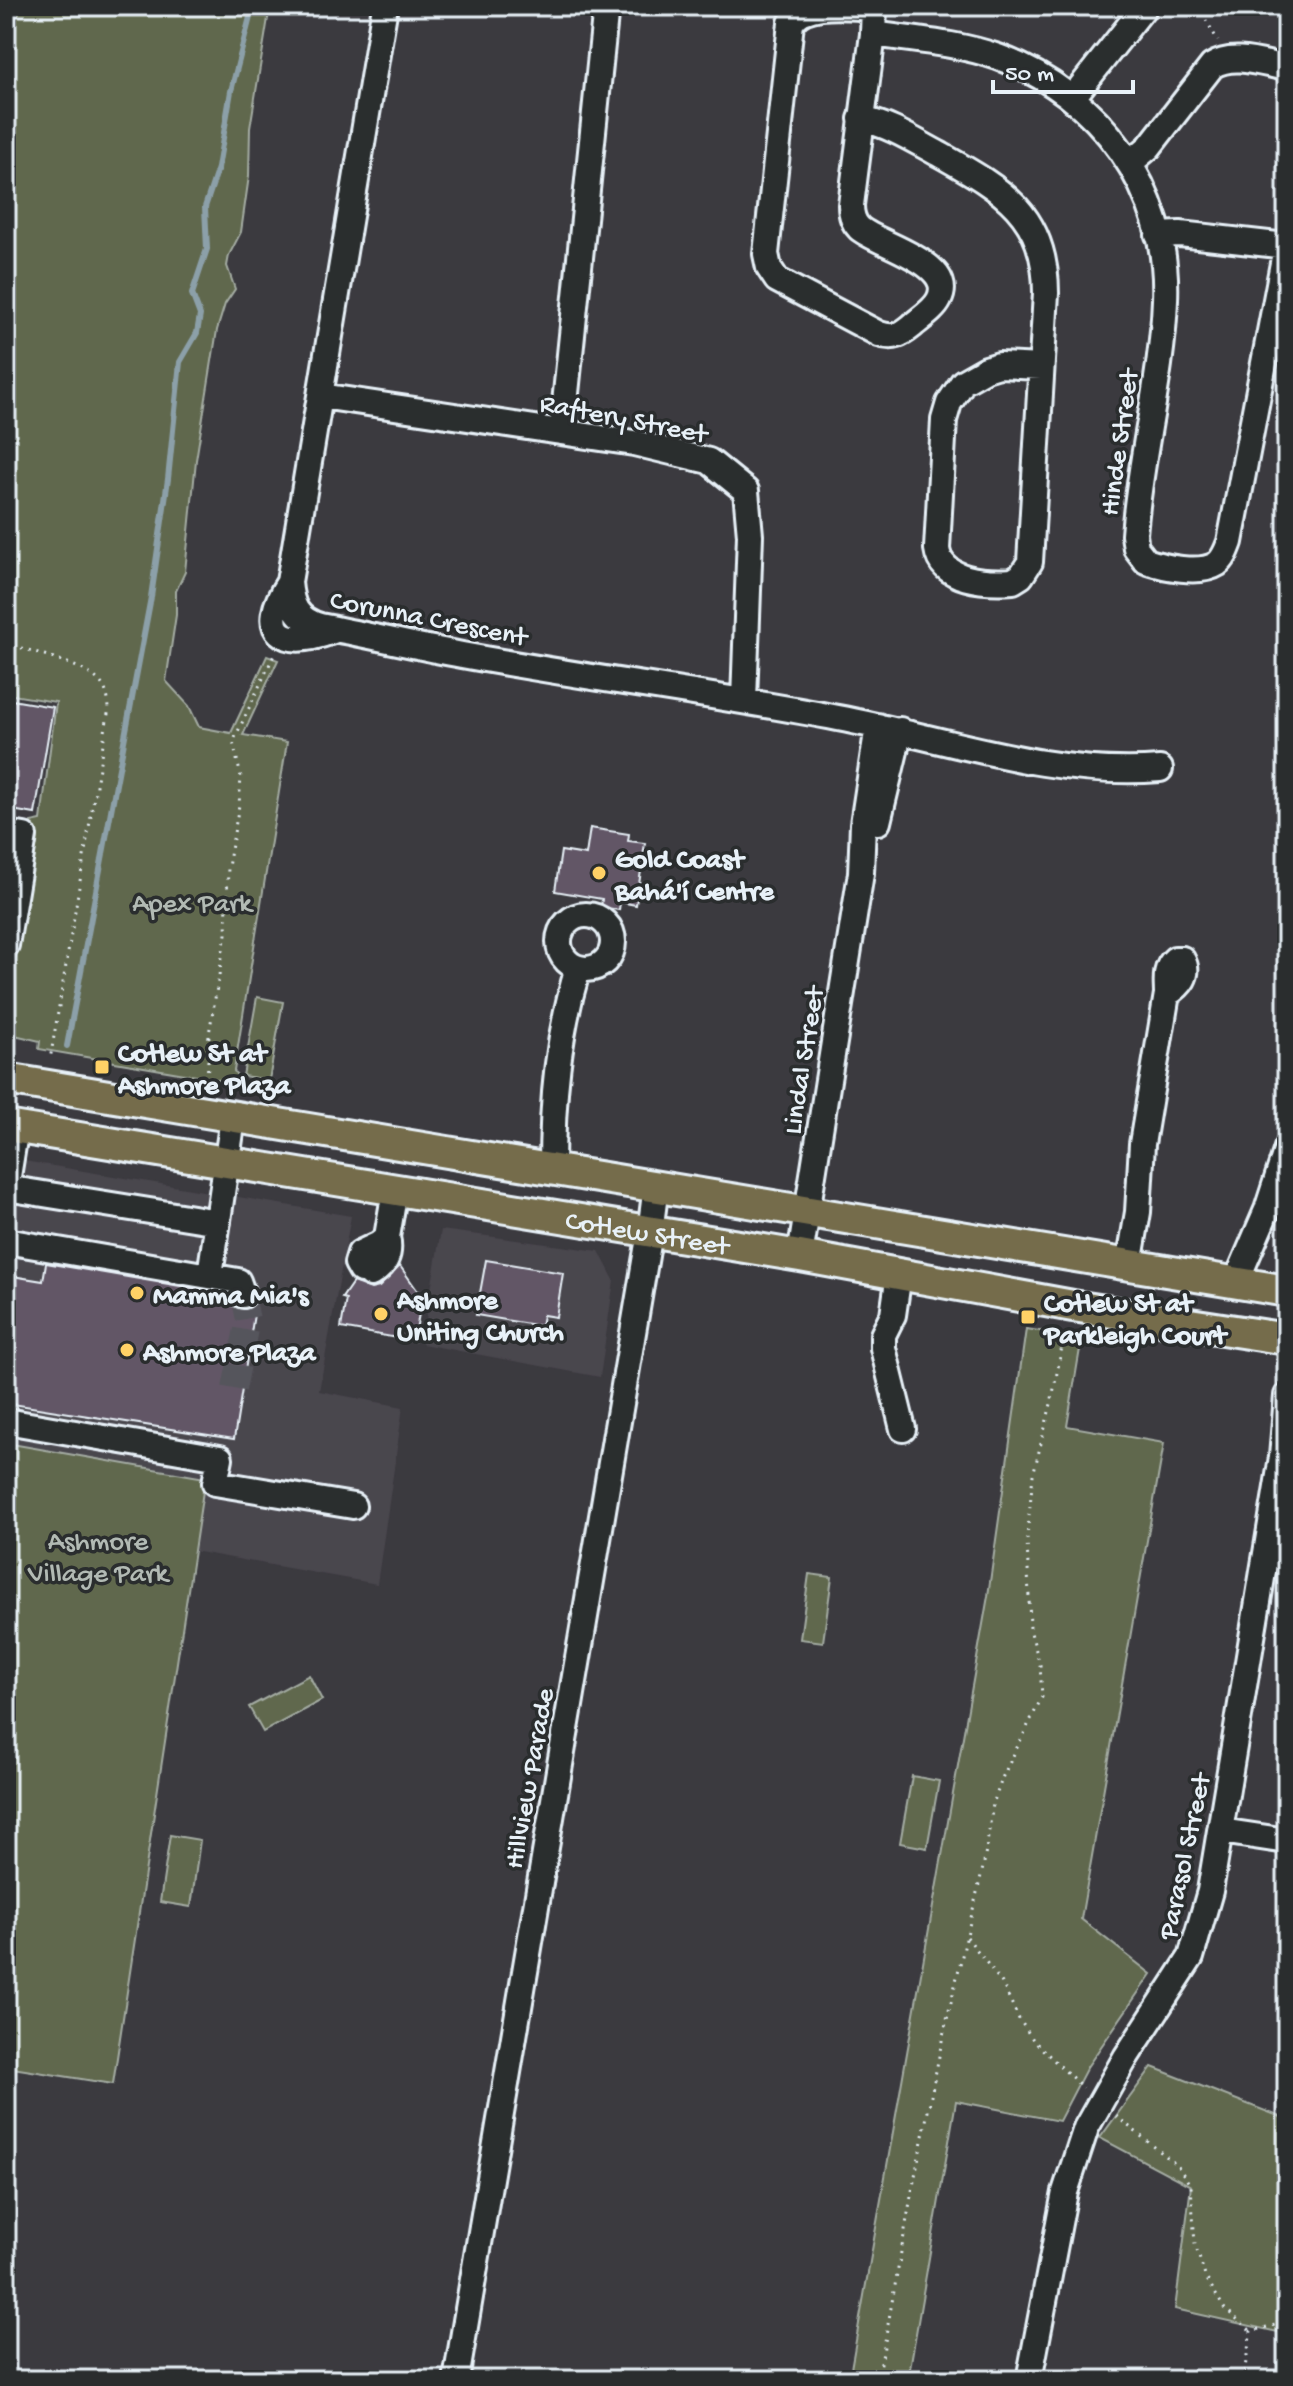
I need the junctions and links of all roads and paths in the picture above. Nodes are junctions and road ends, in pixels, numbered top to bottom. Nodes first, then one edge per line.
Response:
1 (385, 6) edge
2 (606, 6) edge
3 (1145, 6) edge
4 (1198, 6) edge
5 (874, 7) edge
6 (873, 34) junction
7 (1228, 59) junction
8 (1287, 68) edge
9 (1073, 97) junction
10 (861, 119) junction
11 (1130, 163) junction
12 (1158, 235) junction
13 (1287, 244) edge
14 (1041, 367) junction
15 (321, 396) junction
16 (562, 432) junction
17 (289, 582) junction
18 (337, 629) junction
19 (286, 637) junction
20 (6, 643) edge
21 (744, 700) junction
22 (889, 728) junction
23 (1160, 769) dead end
24 (6, 833) edge
25 (6, 945) edge
26 (578, 968) dead end
27 (1167, 994) dead end
28 (49, 1064) dead end
29 (6, 1079) edge
30 (208, 1090) dead end
31 (233, 1118) junction
32 (11, 1127) edge
33 (1287, 1148) edge
34 (227, 1162) junction
35 (552, 1170) junction
36 (656, 1186) junction
37 (6, 1188) edge
38 (395, 1190) junction
39 (807, 1212) junction
40 (218, 1222) junction
41 (650, 1232) junction
42 (6, 1241) edge
43 (800, 1256) junction
44 (1129, 1265) junction
45 (366, 1272) dead end
46 (899, 1274) junction
47 (210, 1275) junction
48 (1236, 1282) junction
49 (1287, 1291) edge
50 (243, 1295) dead end
51 (1065, 1331) dead end
52 (1287, 1339) edge
53 (1287, 1396) edge
54 (6, 1421) edge
55 (903, 1429) dead end
56 (1285, 1451) edge
57 (353, 1506) dead end
58 (1221, 1831) junction
59 (1287, 1841) edge
60 (966, 1935) junction
61 (1100, 2103) junction
62 (1287, 2322) edge
63 (1251, 2331) junction
64 (456, 2380) edge
65 (878, 2380) edge
66 (1029, 2380) edge
67 (1243, 2380) edge

1 - 15 street
2 - 16 street
3 - 9 street
4 - 7 path
5 - 6 street
5 - 10 street
6 - 9 street, Hinde Street
6 - 10 street
7 - 8 street
7 - 11 street
9 - 11 street, Hinde Street
10 - 14 street
11 - 12 street, Hinde Street
12 - 13 street
12 - 13 street, Hinde Street
14 - 14 street
15 - 16 street, Raftery Street
15 - 17 street
16 - 21 street, Raftery Street
17 - 18 street, Corunna Crescent
17 - 19 street
18 - 19 street
18 - 21 street, Corunna Crescent
19 - 30 path
20 - 28 path
21 - 22 street, Corunna Crescent
22 - 23 street, Corunna Crescent
22 - 39 street, Lindal Street
24 - 25 street
26 - 35 street
27 - 44 street
29 - 31 main road, Cotlew Street
31 - 34 street
31 - 35 main road, Cotlew Street
32 - 34 main road, Cotlew Street
32 - 37 street
33 - 48 street
34 - 38 main road, Cotlew Street
34 - 40 street
35 - 36 main road, Cotlew Street
36 - 39 main road, Cotlew Street
36 - 41 street, Hillview Parade
37 - 40 street
38 - 41 main road, Cotlew Street
38 - 45 street
39 - 43 street, Lindal Street
39 - 44 main road, Cotlew Street
40 - 47 street
41 - 43 main road, Cotlew Street
41 - 64 street, Hillview Parade
42 - 47 street
43 - 46 main road, Cotlew Street
44 - 48 main road, Cotlew Street
46 - 52 main road, Cotlew Street
46 - 55 street
47 - 50 street
48 - 49 main road, Cotlew Street
51 - 60 path
53 - 56 street, Parasol Street
54 - 57 street
56 - 58 street, Parasol Street
58 - 59 street
58 - 61 street, Parasol Street
60 - 61 path
60 - 65 path
61 - 63 path
61 - 66 street, Parasol Street
62 - 63 path
63 - 67 path

